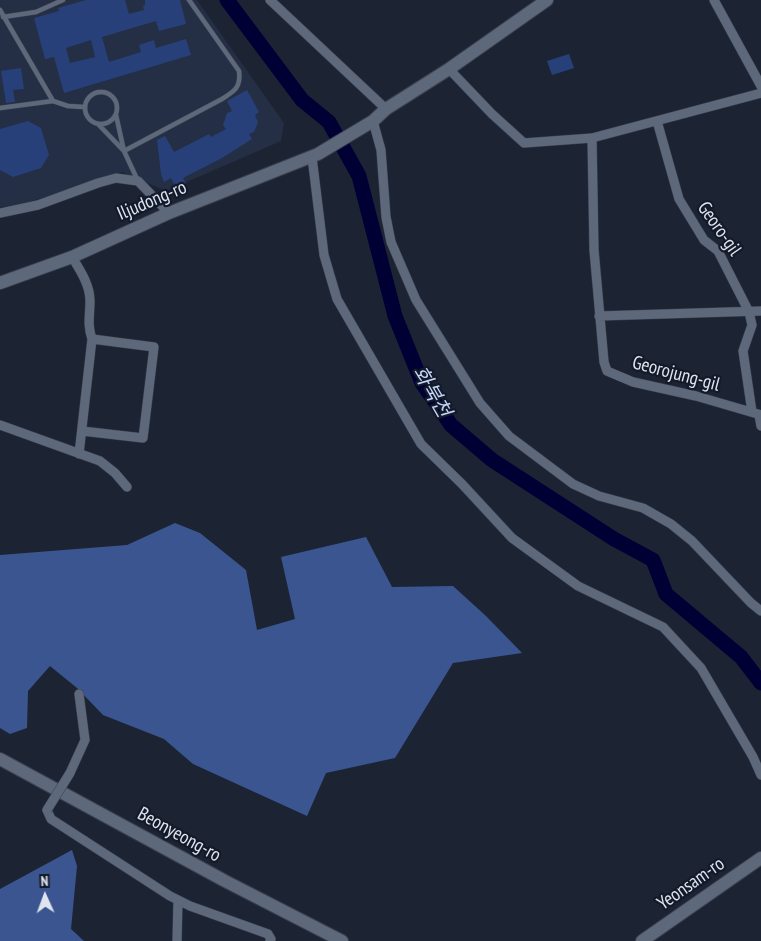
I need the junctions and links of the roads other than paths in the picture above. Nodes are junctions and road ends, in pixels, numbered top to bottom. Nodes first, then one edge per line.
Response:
1 (63, 0) edge
2 (189, 0) edge
3 (270, 0) edge
4 (547, 0) edge
5 (714, 0) edge
6 (0, 10) edge
7 (3, 17) junction
8 (449, 69) junction
9 (761, 86) edge
10 (761, 93) edge
11 (54, 101) junction
12 (84, 107) junction
13 (0, 108) edge
14 (386, 109) junction
15 (116, 115) junction
16 (373, 120) junction
17 (657, 121) junction
18 (98, 124) junction
19 (592, 138) junction
20 (124, 151) junction
21 (315, 156) junction
22 (138, 181) junction
23 (0, 213) edge
24 (169, 213) junction
25 (72, 257) junction
26 (0, 283) edge
27 (761, 311) edge
28 (749, 312) junction
29 (599, 316) junction
30 (92, 340) junction
31 (758, 414) edge
32 (0, 425) edge
33 (761, 426) edge
34 (82, 431) junction
35 (79, 454) junction
36 (127, 487) dead end
37 (761, 611) edge
38 (79, 694) dead end
39 (0, 759) edge
40 (761, 775) edge
41 (761, 858) edge
42 (178, 900) junction
43 (177, 941) edge
44 (270, 941) edge
45 (342, 941) edge
46 (642, 941) edge

1 - 7 lane
2 - 20 lane
3 - 14 street
4 - 8 main road
5 - 9 street
6 - 7 lane
7 - 11 lane
8 - 14 main road
8 - 19 street
10 - 17 street
11 - 12 lane
11 - 13 lane
12 - 15 lane
12 - 18 lane
14 - 16 main road
15 - 18 lane
15 - 20 lane
16 - 21 main road, Iljudong-ro
16 - 37 street
17 - 19 street
17 - 28 street, Georo-gil
18 - 20 lane
19 - 29 street, Georojung-gil
20 - 22 lane
21 - 24 main road, Iljudong-ro
21 - 40 street
22 - 23 street
22 - 24 street
24 - 25 main road, Iljudong-ro
25 - 26 main road, Iljudong-ro
25 - 30 street
27 - 28 street
28 - 29 street
28 - 31 street, Georo-gil
29 - 31 street, Georojung-gil
30 - 34 street
30 - 34 street
31 - 33 street, Georo-gil
32 - 35 street
34 - 35 street
35 - 36 street
38 - 42 street, bridge
39 - 45 main road, Beonyeong-ro
41 - 46 main road, Yeonsam-ro
42 - 43 street
42 - 44 street

